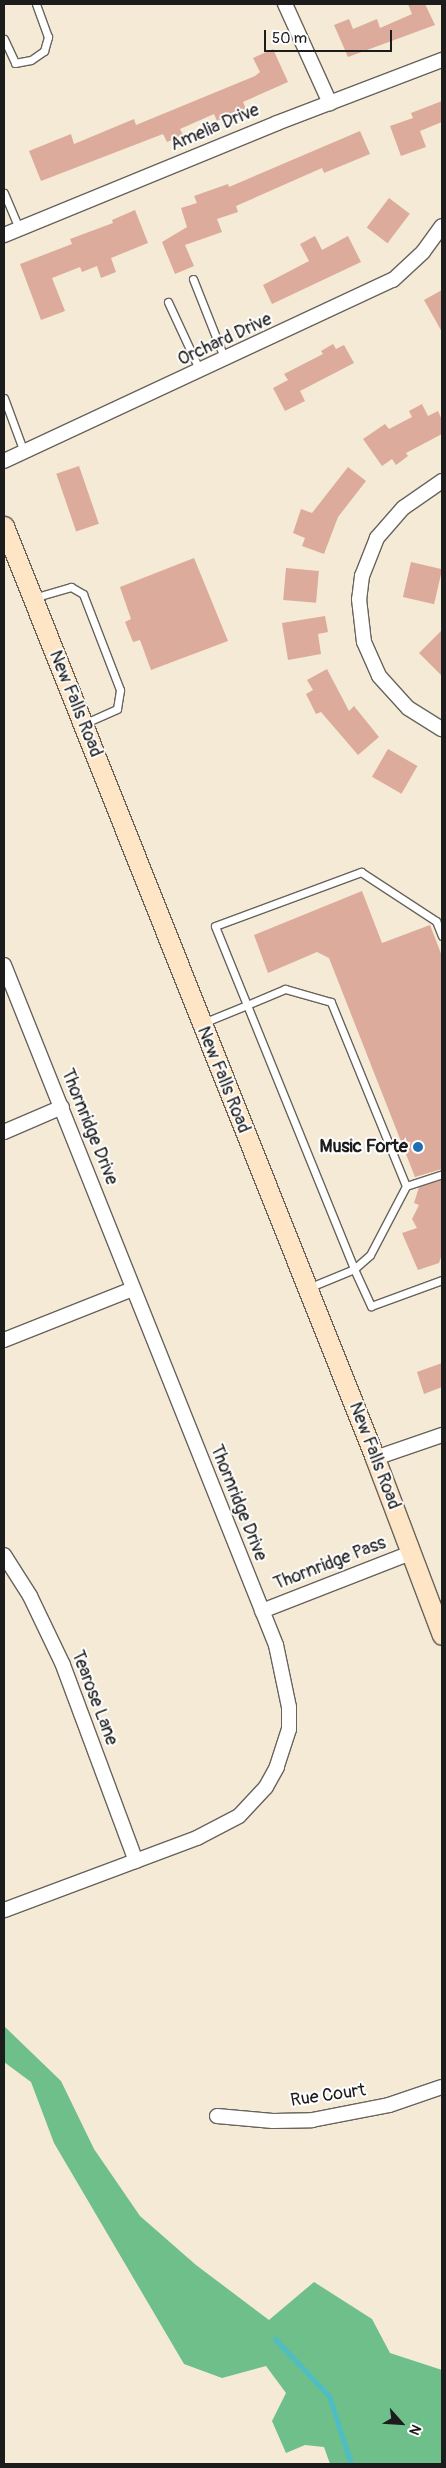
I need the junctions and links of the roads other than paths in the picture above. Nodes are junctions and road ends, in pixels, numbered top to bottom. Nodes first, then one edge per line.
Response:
1 (36, 4) edge
2 (285, 4) edge
3 (4, 39) edge
4 (442, 60) edge
5 (330, 104) junction
6 (4, 193) edge
7 (442, 226) edge
8 (19, 229) junction
9 (4, 236) edge
10 (193, 279) dead end
11 (168, 302) dead end
12 (225, 360) junction
13 (200, 372) junction
14 (4, 398) edge
15 (24, 452) junction
16 (4, 461) edge
17 (442, 481) edge
18 (4, 526) edge
19 (33, 598) junction
20 (83, 725) junction
21 (442, 729) edge
22 (442, 936) edge
23 (4, 965) edge
24 (248, 1005) junction
25 (201, 1024) junction
26 (62, 1107) junction
27 (4, 1132) edge
28 (442, 1174) edge
29 (406, 1186) junction
30 (354, 1269) junction
31 (442, 1280) edge
32 (308, 1288) junction
33 (133, 1290) junction
34 (4, 1340) edge
35 (442, 1435) edge
36 (375, 1458) junction
37 (411, 1553) junction
38 (4, 1555) edge
39 (262, 1611) junction
40 (442, 1635) edge
41 (136, 1861) junction
42 (4, 1910) edge
43 (442, 2087) edge
44 (217, 2116) dead end

1 - 3 lane
2 - 5 street
4 - 5 street, Amelia Drive
5 - 8 street, Amelia Drive
6 - 8 lane
7 - 12 street, Orchard Drive
8 - 9 street, Amelia Drive
10 - 12 lane
11 - 13 lane
12 - 13 street, Orchard Drive
13 - 15 street, Orchard Drive
14 - 15 lane
15 - 16 street, Orchard Drive
17 - 21 street
18 - 19 main road, New Falls Road
19 - 20 main road, New Falls Road
19 - 20 lane
20 - 25 main road, New Falls Road
22 - 24 lane
23 - 26 street, Thornridge Drive
24 - 25 lane
24 - 29 lane
24 - 30 lane
25 - 32 main road, New Falls Road
26 - 27 street
26 - 33 street, Thornridge Drive
28 - 29 lane
29 - 30 lane
30 - 31 lane
30 - 32 lane
32 - 36 main road, New Falls Road
33 - 34 street
33 - 39 street, Thornridge Drive
35 - 36 street
36 - 37 main road, New Falls Road
37 - 39 street, Thornridge Pass
37 - 40 main road, New Falls Road
38 - 41 street, Tearose Lane
39 - 41 street, Thornridge Drive
41 - 42 street, Thornridge Drive
43 - 44 street, Rue Court

